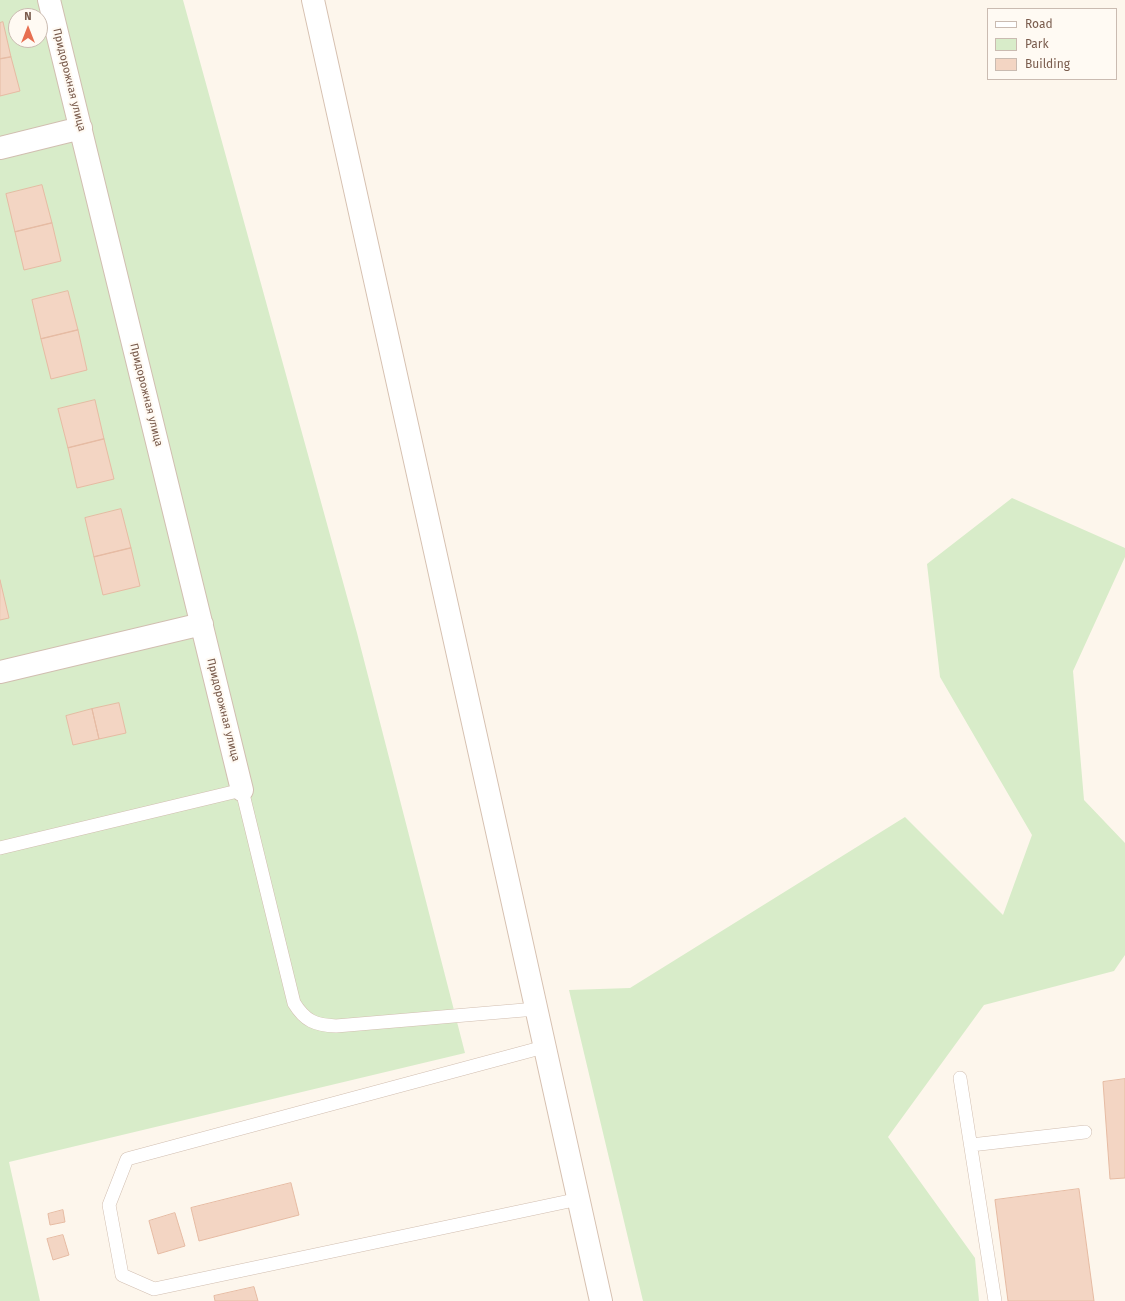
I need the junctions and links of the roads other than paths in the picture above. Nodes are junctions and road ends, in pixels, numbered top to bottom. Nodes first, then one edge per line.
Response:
1 (49, 0) edge
2 (313, 0) edge
3 (81, 128) junction
4 (0, 148) edge
5 (202, 624) junction
6 (0, 672) edge
7 (242, 790) junction
8 (0, 848) edge
9 (536, 1009) junction
10 (544, 1047) junction
11 (960, 1078) dead end
12 (1085, 1132) dead end
13 (971, 1145) junction
14 (579, 1200) junction
15 (601, 1301) edge
16 (995, 1301) edge

1 - 3 main road, Придорожная улица
2 - 9 main road
3 - 4 main road
3 - 5 main road, Придорожная улица
5 - 6 main road
5 - 7 main road, Придорожная улица
7 - 8 lane
7 - 9 lane
9 - 10 main road
10 - 14 main road
10 - 14 lane
11 - 13 lane
12 - 13 lane
13 - 16 lane
14 - 15 main road

